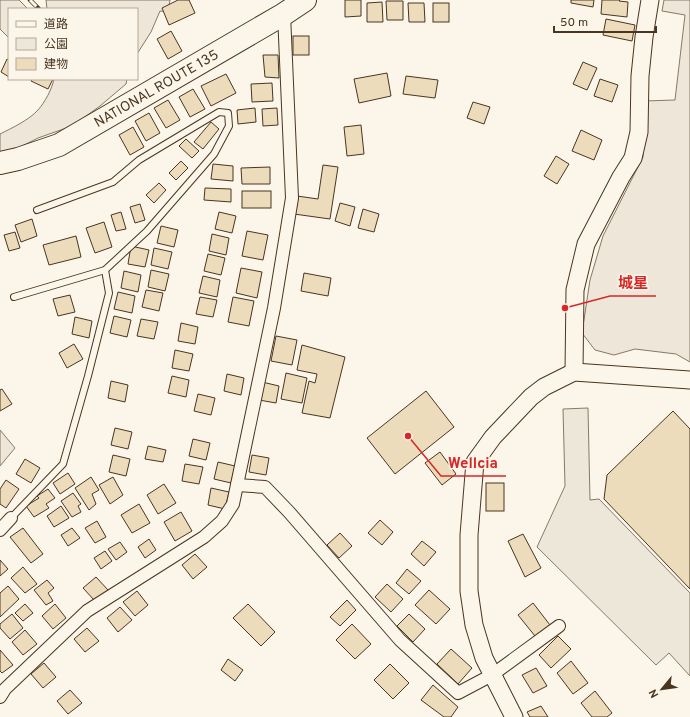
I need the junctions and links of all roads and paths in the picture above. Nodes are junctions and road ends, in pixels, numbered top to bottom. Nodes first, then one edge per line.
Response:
1 (305, 0) edge
2 (650, 0) edge
3 (284, 14) junction
4 (0, 164) edge
5 (37, 210) dead end
6 (105, 270) junction
7 (14, 296) dead end
8 (574, 372) junction
9 (690, 380) edge
10 (237, 485) junction
11 (11, 518) joint
12 (0, 530) edge
13 (559, 626) dead end
14 (492, 675) junction
15 (2, 690) edge
16 (514, 717) edge

1 - 3 highway, NATIONAL ROUTE 135
2 - 8 street
3 - 4 highway, NATIONAL ROUTE 135
3 - 10 street
5 - 6 lane
6 - 7 lane
6 - 11 lane
8 - 9 street
8 - 14 street
10 - 14 street
10 - 15 street
11 - 12 street
13 - 14 street
14 - 16 street

